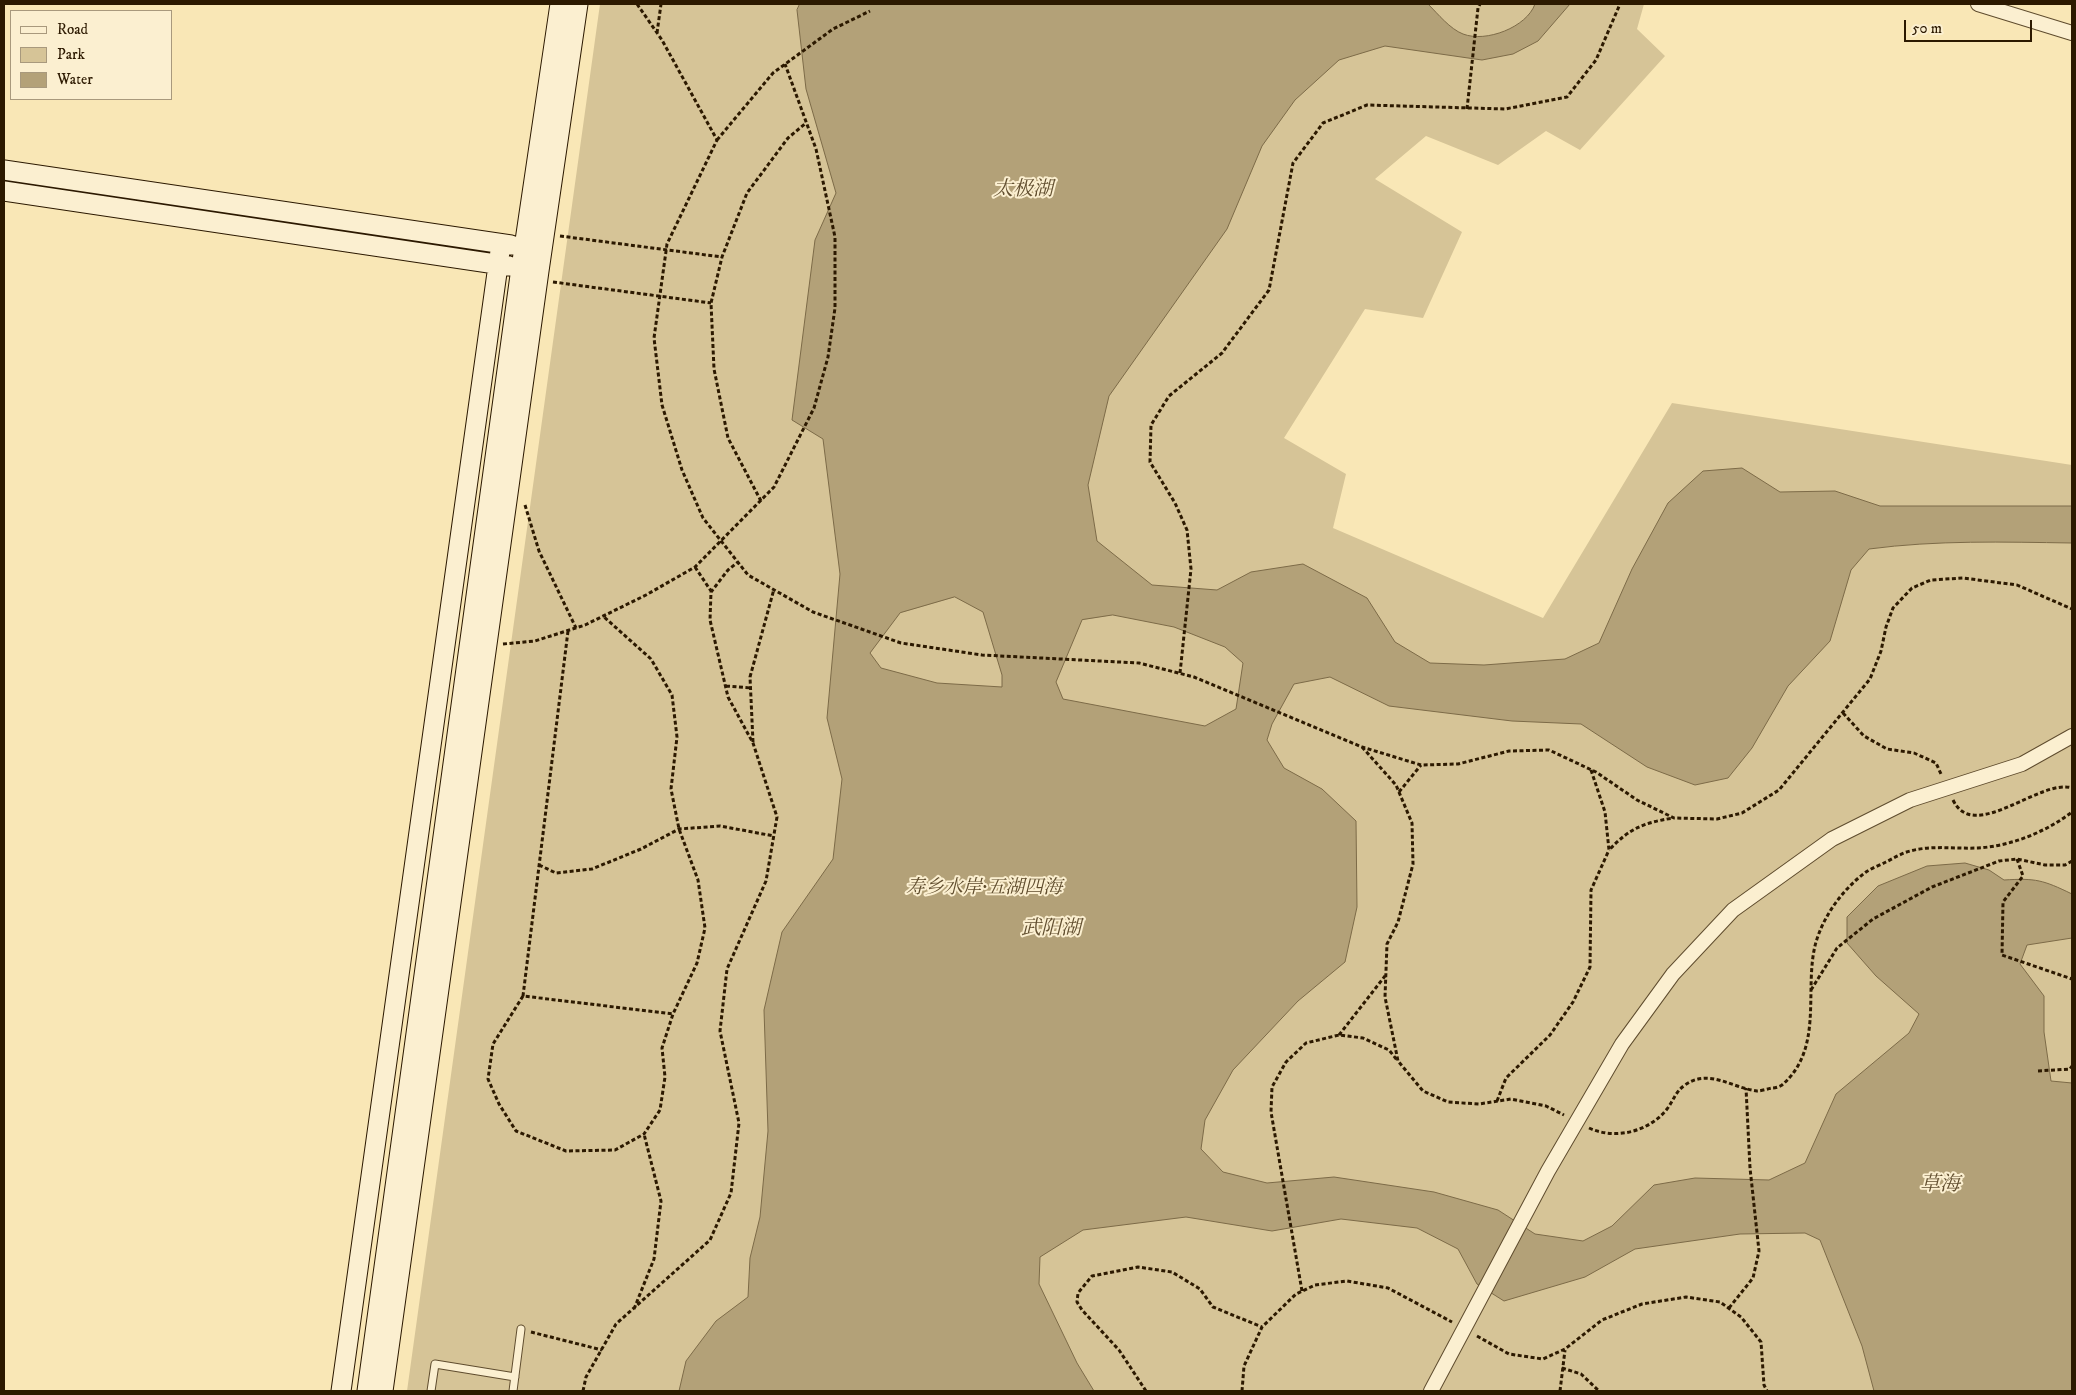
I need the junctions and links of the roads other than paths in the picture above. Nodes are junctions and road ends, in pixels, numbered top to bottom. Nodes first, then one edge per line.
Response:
1 (560, 4) edge
2 (578, 4) edge
3 (1978, 4) edge
4 (2072, 33) edge
5 (4, 170) edge
6 (4, 191) edge
7 (501, 244) junction
8 (537, 244) junction
9 (496, 265) junction
10 (532, 273) junction
11 (2072, 736) edge
12 (521, 1329) road end
13 (515, 1377) junction
14 (341, 1391) edge
15 (367, 1391) edge
16 (383, 1391) edge
17 (431, 1391) edge
18 (513, 1391) edge
19 (1431, 1391) edge

1 - 8 street
2 - 8 street
3 - 4 street
5 - 7 street
6 - 9 street
7 - 8 street
7 - 9 street
8 - 10 street
9 - 10 street
9 - 14 street
10 - 15 street
10 - 16 street
11 - 19 street
12 - 13 lane
13 - 17 lane
13 - 18 lane

